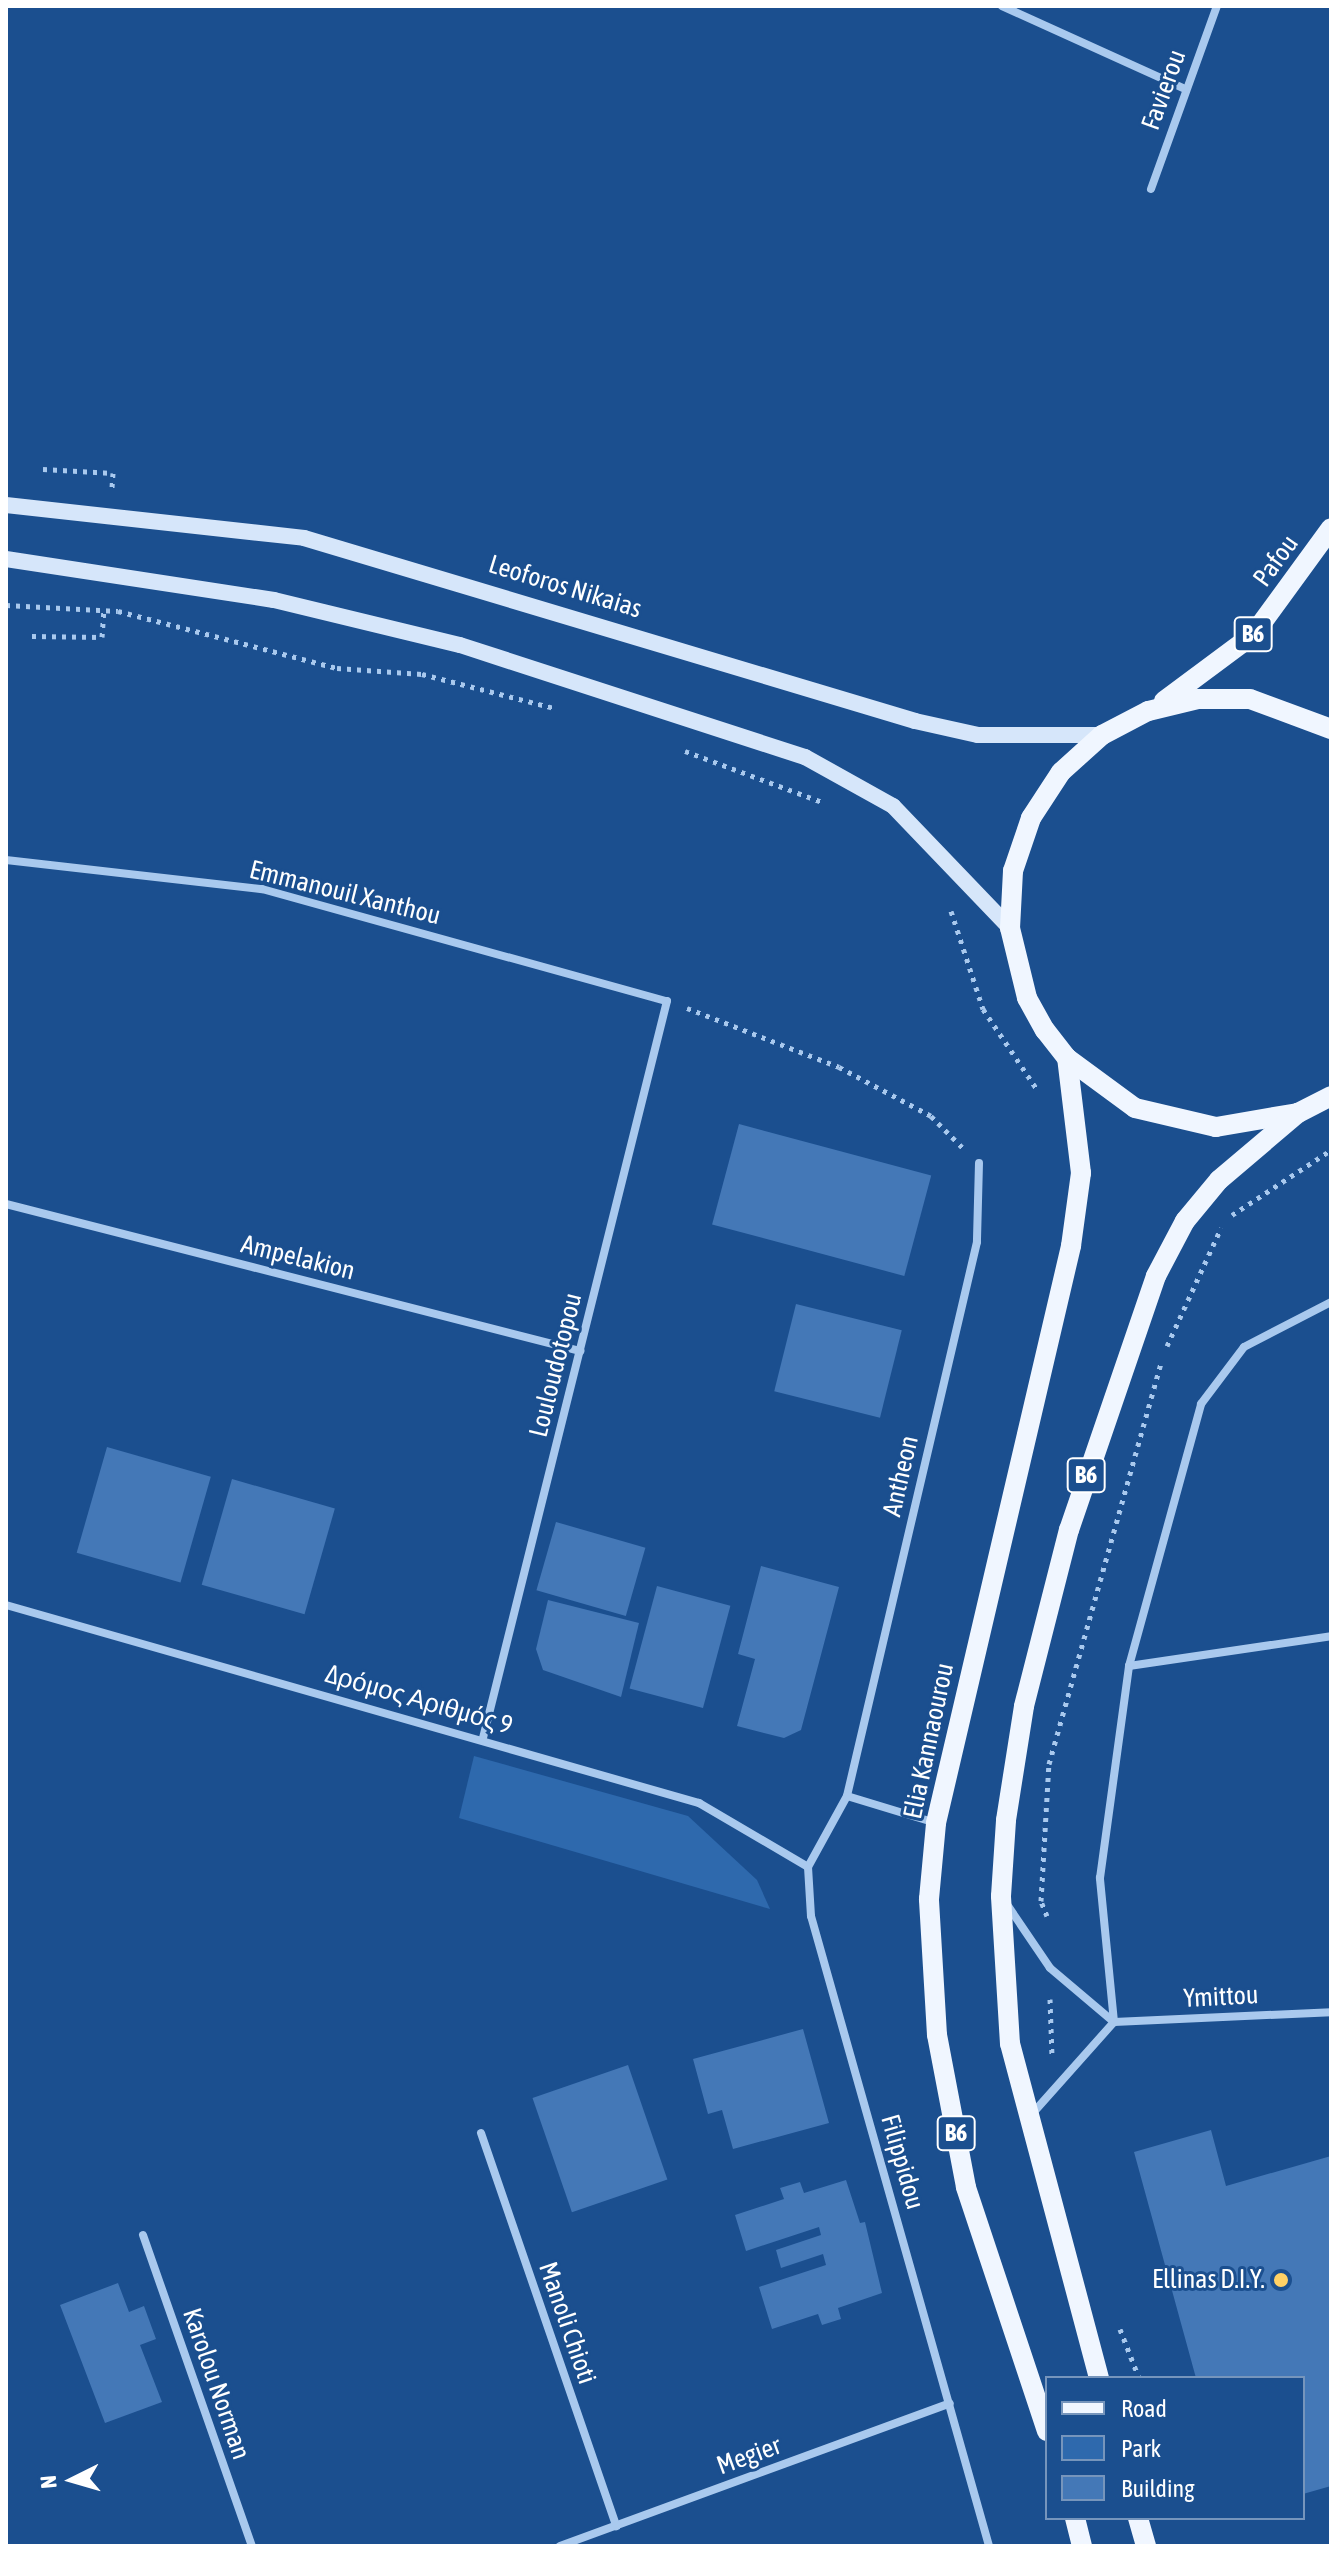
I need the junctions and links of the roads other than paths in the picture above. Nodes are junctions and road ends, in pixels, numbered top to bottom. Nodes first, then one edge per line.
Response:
1 (1002, 6) edge
2 (1217, 6) edge
3 (1183, 88) junction
4 (1151, 189) dead end
5 (6, 505) edge
6 (1331, 528) edge
7 (6, 559) edge
8 (1148, 711) junction
9 (1331, 729) edge
10 (1102, 735) junction
11 (6, 860) edge
12 (1010, 928) junction
13 (667, 1001) joint
14 (1067, 1058) junction
15 (1331, 1096) edge
16 (1298, 1113) junction
17 (979, 1163) road end
18 (6, 1204) edge
19 (1331, 1302) edge
20 (580, 1351) junction
21 (6, 1605) edge
22 (1331, 1636) edge
23 (1129, 1666) junction
24 (483, 1738) junction
25 (847, 1796) junction
26 (936, 1823) junction
27 (808, 1867) junction
28 (1001, 1896) junction
29 (1331, 2012) edge
30 (1114, 2022) junction
31 (1026, 2122) junction
32 (481, 2133) dead end
33 (143, 2235) dead end
34 (1098, 2376) edge
35 (950, 2403) junction
36 (1045, 2425) edge
37 (1076, 2520) edge
38 (1139, 2520) edge
39 (616, 2526) junction
40 (252, 2546) edge
41 (560, 2546) edge
42 (989, 2546) edge
43 (1082, 2546) edge
44 (1146, 2546) edge

1 - 3 street
2 - 3 street, Favierou
3 - 4 street, Favierou
5 - 10 main road, Leoforos Nikaias
6 - 8 main road, Pafou / B6
7 - 12 main road
8 - 9 main road, B6
8 - 10 main road, B6
10 - 12 main road, B6
11 - 13 street, Emmanouil Xanthou
12 - 14 main road, B6
13 - 20 street, Louloudotopou
14 - 16 main road, B6
14 - 26 main road, Elia Kannaourou / B6
15 - 16 main road, B6
16 - 28 main road, B6
17 - 25 street, Antheon
18 - 20 street, Ampelakion
19 - 23 street
20 - 24 street, Louloudotopou
21 - 24 street, Δρόμος Αριθμός 9
22 - 23 street
23 - 30 street
24 - 27 street, Δρόμος Αριθμός 9
25 - 26 street
25 - 27 street
26 - 36 main road, Elia Kannaourou / B6
27 - 35 street, Filippidou
28 - 30 street
28 - 31 main road, B6
29 - 30 street, Ymittou
30 - 31 street
31 - 34 main road, B6
32 - 39 street, Manoli Chioti
33 - 40 street, Karolou Norman
35 - 39 street, Megier
35 - 42 street, Filippidou
37 - 43 main road
38 - 44 main road
39 - 41 street, Megier

